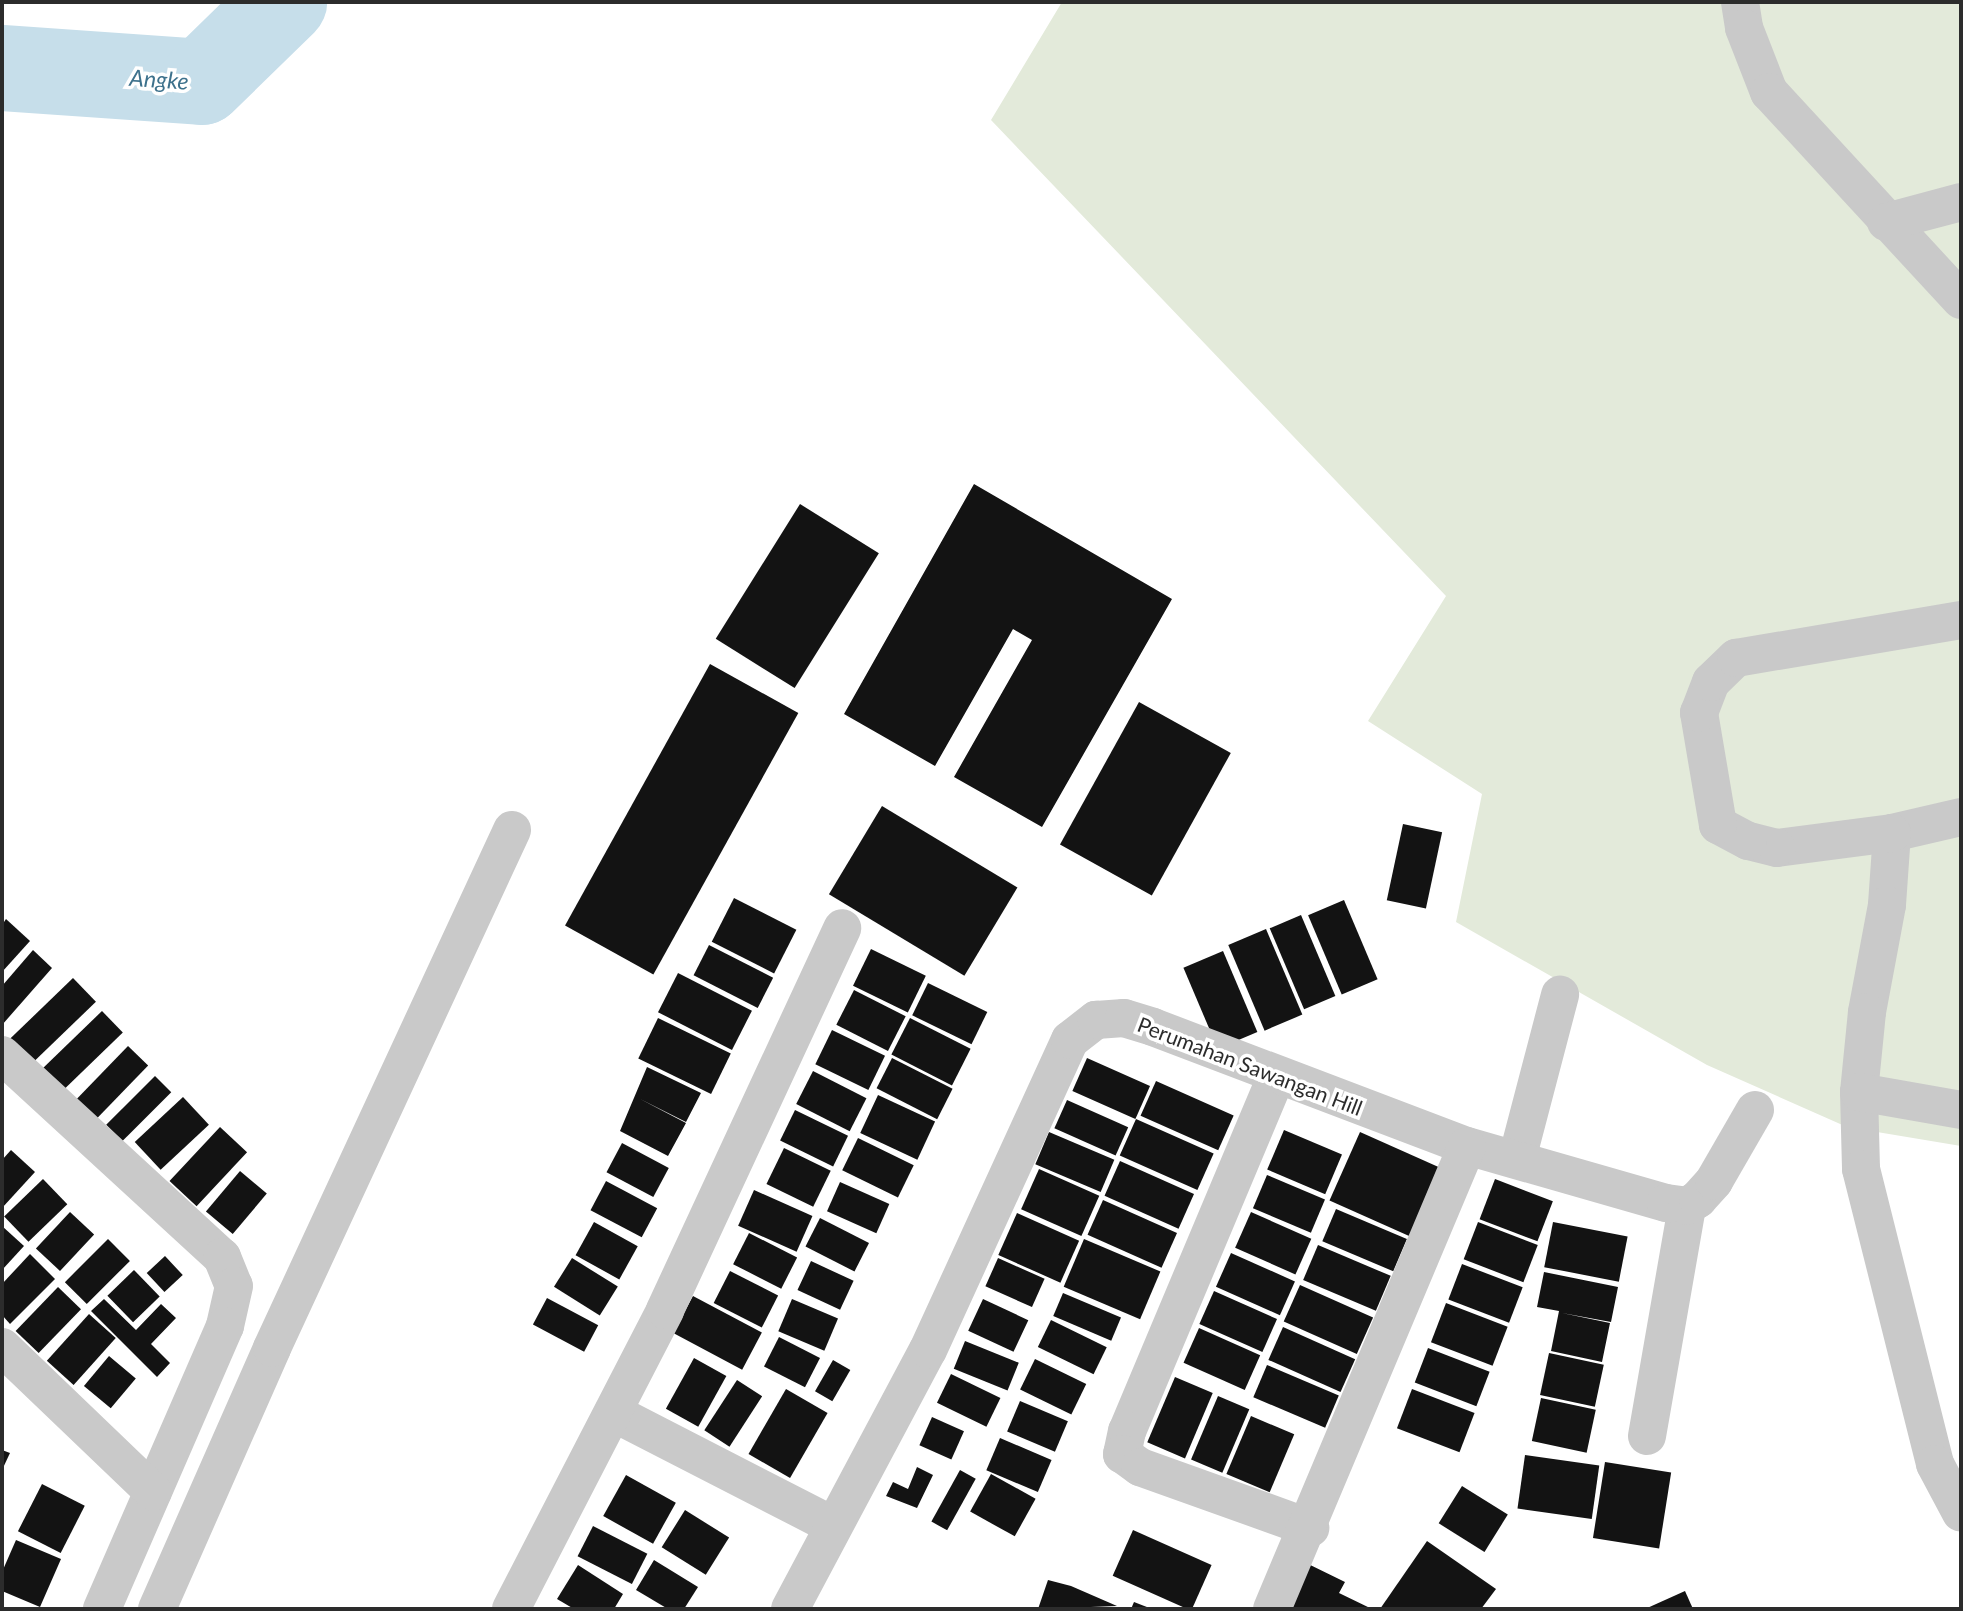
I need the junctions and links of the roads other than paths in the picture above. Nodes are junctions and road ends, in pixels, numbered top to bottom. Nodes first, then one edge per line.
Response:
1 (1740, 2) edge
2 (1961, 202) edge
3 (1886, 222) junction
4 (1961, 300) edge
5 (1961, 620) edge
6 (1961, 817) edge
7 (512, 830) dead end
8 (1892, 833) junction
9 (842, 928) dead end
10 (1560, 995) dead end
11 (2, 1055) edge
12 (1276, 1077) junction
13 (1859, 1092) junction
14 (1755, 1110) dead end
15 (1961, 1110) edge
16 (1466, 1146) junction
17 (1517, 1159) junction
18 (1687, 1206) junction
19 (2, 1348) edge
20 (614, 1413) junction
21 (1647, 1436) dead end
22 (153, 1492) junction
23 (1961, 1513) edge
24 (832, 1525) junction
25 (1310, 1528) junction
26 (102, 1609) edge
27 (157, 1609) edge
28 (511, 1609) edge
29 (790, 1609) edge
30 (1272, 1609) edge

1 - 3 street
2 - 3 street
3 - 4 street
5 - 8 street
6 - 8 street
7 - 27 street
8 - 13 street
9 - 20 street
10 - 17 street
11 - 22 street
12 - 16 street, Perumahan Sawangan Hill
12 - 24 street, Perumahan Sawangan Hill
12 - 25 street
13 - 15 street
13 - 23 street
14 - 18 street
16 - 17 street, Perumahan Sawangan Hill
16 - 25 street
17 - 18 street, Perumahan Sawangan Hill
18 - 21 street
19 - 22 street
20 - 24 street
20 - 28 street
22 - 26 street
24 - 29 street, Perumahan Sawangan Hill
25 - 30 street

